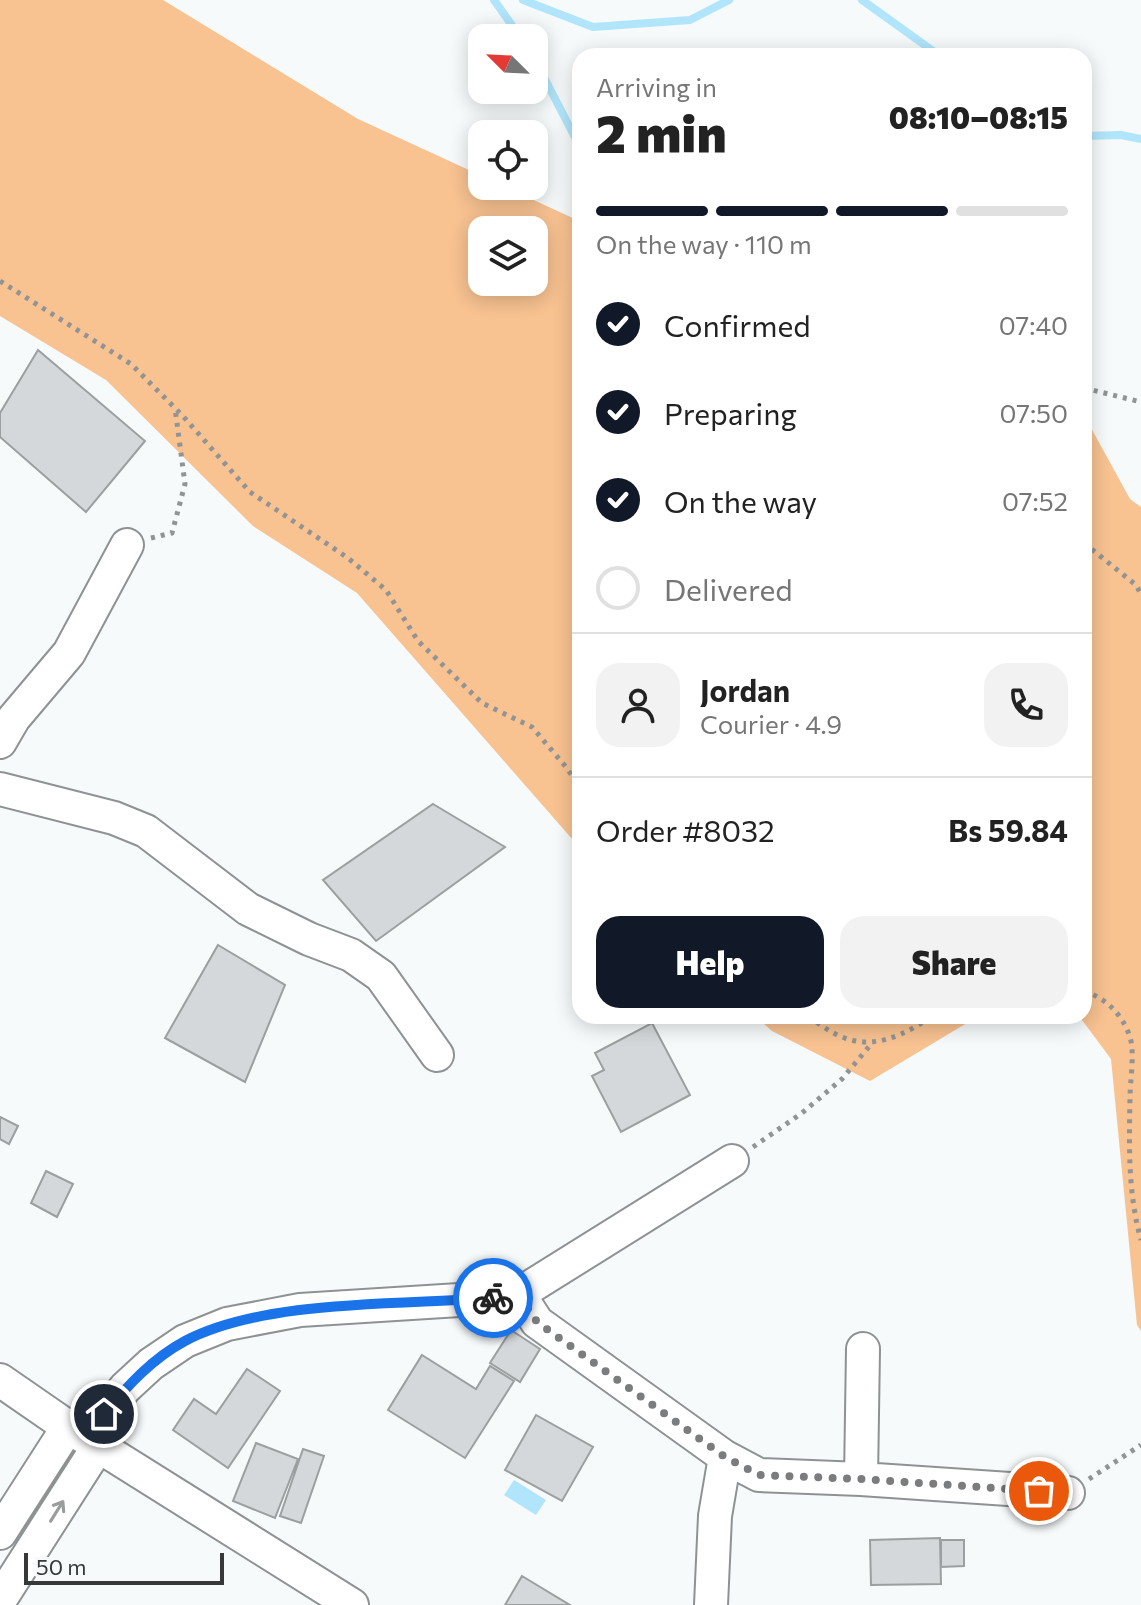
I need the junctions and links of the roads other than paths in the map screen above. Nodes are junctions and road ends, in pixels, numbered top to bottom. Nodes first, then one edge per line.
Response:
1 (127, 545) road end
2 (0, 742) edge
3 (0, 789) edge
4 (437, 1055) dead end
5 (732, 1161) road end
6 (519, 1294) junction
7 (863, 1349) dead end
8 (0, 1380) edge
9 (104, 1414) junction
10 (68, 1427) junction
11 (99, 1445) junction
12 (725, 1457) junction
13 (861, 1479) junction
14 (1068, 1493) road end
15 (0, 1533) edge
16 (0, 1600) edge
17 (352, 1605) edge
18 (711, 1605) edge

1 - 2 street
3 - 4 street
5 - 6 street
6 - 9 street
6 - 12 street
7 - 13 street
8 - 10 street
9 - 10 street
9 - 11 street
10 - 11 street
10 - 15 street
16 -> 11 street
11 - 17 street
12 - 13 street
12 - 18 street
13 - 14 street

